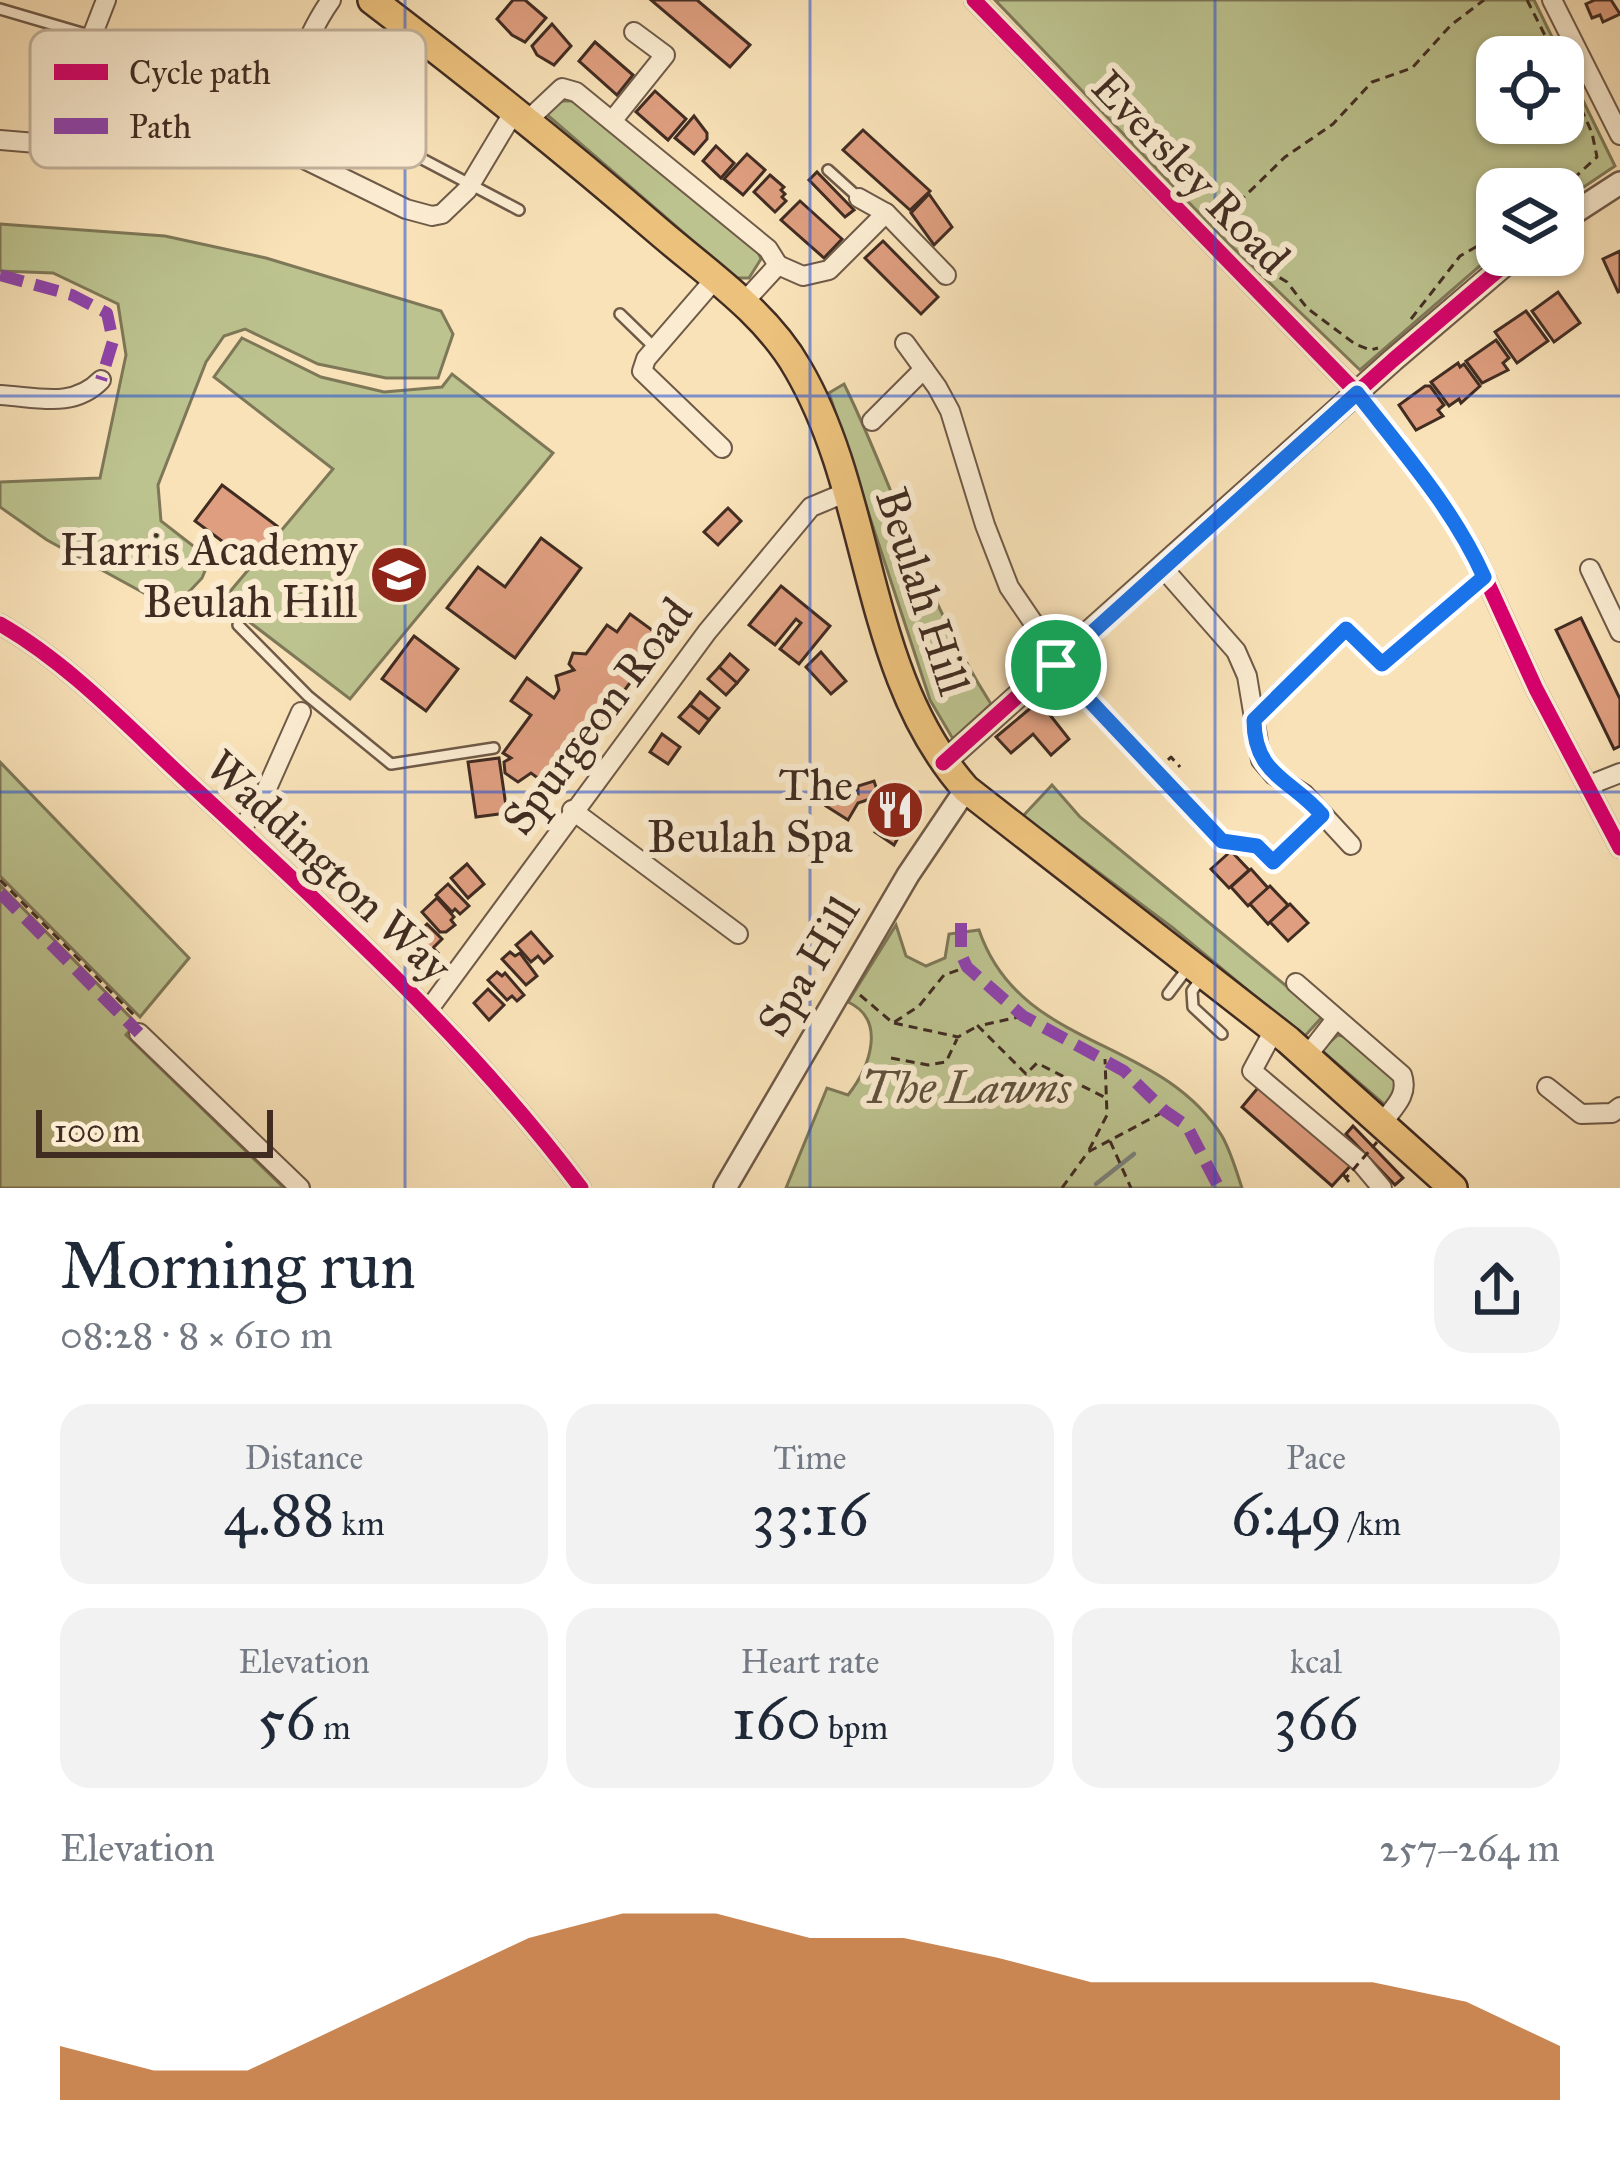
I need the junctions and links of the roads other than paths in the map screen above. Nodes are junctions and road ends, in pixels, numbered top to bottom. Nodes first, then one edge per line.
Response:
1 (106, 0) edge
2 (331, 0) edge
3 (372, 0) edge
4 (974, 0) edge
5 (1552, 0) edge
6 (0, 9) edge
7 (72, 30) edge
8 (94, 30) edge
9 (311, 30) edge
10 (411, 30) edge
11 (634, 32) dead end
12 (426, 41) edge
13 (522, 115) junction
14 (612, 121) junction
15 (1620, 135) edge
16 (0, 140) edge
17 (30, 143) edge
18 (426, 162) edge
19 (325, 168) edge
20 (828, 170) dead end
21 (1620, 183) edge
22 (470, 185) junction
23 (859, 198) joint
24 (1584, 206) edge
25 (519, 210) dead end
26 (886, 213) junction
27 (778, 265) junction
28 (946, 274) dead end
29 (1492, 276) edge
30 (715, 279) junction
31 (743, 303) junction
32 (620, 314) dead end
33 (905, 343) dead end
34 (655, 348) junction
35 (924, 369) junction
36 (101, 380) dead end
37 (1357, 393) junction
38 (0, 395) edge
39 (872, 422) dead end
40 (722, 448) dead end
41 (848, 492) junction
42 (1162, 568) junction
43 (1590, 569) dead end
44 (1484, 577) junction
45 (0, 624) edge
46 (238, 625) dead end
47 (1620, 632) edge
48 (1399, 651) road end
49 (1058, 663) junction
50 (304, 704) junction
51 (494, 748) dead end
52 (943, 763) junction
53 (1620, 773) edge
54 (1587, 786) junction
55 (966, 789) junction
56 (572, 810) junction
57 (240, 830) junction
58 (1351, 845) dead end
59 (1620, 848) edge
60 (738, 934) dead end
61 (1198, 970) junction
62 (1296, 982) dead end
63 (1168, 994) dead end
64 (429, 1009) junction
65 (1336, 1019) junction
66 (1274, 1030) junction
67 (139, 1033) road end
68 (1222, 1034) dead end
69 (1307, 1056) junction
70 (1547, 1087) dead end
71 (1620, 1107) edge
72 (1380, 1132) junction
73 (300, 1188) edge
74 (581, 1188) edge
75 (725, 1188) edge
76 (1382, 1188) edge
77 (1453, 1188) edge

1 - 8 street
2 - 9 street
3 - 10 main road, Beulah Hill
4 - 37 street, Eversley Road
5 - 15 street
6 - 7 lane
11 - 14 street
12 - 13 main road, Beulah Hill
13 - 14 street
13 - 22 street
13 - 30 main road, Beulah Hill
14 - 27 street
16 - 17 street
18 - 22 lane
19 - 22 street
20 - 23 lane
21 - 24 street
22 - 25 lane
23 - 26 street
26 - 27 street
26 - 28 street
27 - 31 street
29 - 37 street
30 - 31 main road, Beulah Hill
30 - 34 street
31 - 41 main road, Beulah Hill
32 - 34 lane
33 - 35 street
34 - 40 street
35 - 39 street
35 - 49 street
36 - 38 street
37 - 42 street
37 - 44 street, Eversley Road
41 - 52 main road, Beulah Hill
41 - 56 street, Spurgeon Road
42 - 49 street
42 - 58 street
43 - 47 street
44 - 48 street
44 - 54 street, Eversley Road
45 - 57 street, Waddington Way
46 - 50 lane
49 - 52 street
50 - 51 lane
50 - 57 street
52 - 55 main road, Beulah Hill
53 - 54 street
54 - 59 street, Eversley Road
55 - 61 main road, Beulah Hill
55 - 75 street, Spa Hill
56 - 60 street
56 - 64 street, Spurgeon Road
57 - 64 street, Waddington Way
61 - 63 lane
61 - 66 main road, Beulah Hill
61 - 68 lane
62 - 65 street
64 - 74 street, Waddington Way
65 - 69 street
65 - 72 street
66 - 69 main road, Beulah Hill
66 - 76 street
67 - 73 street
69 - 72 main road, Beulah Hill
70 - 71 street
72 - 77 main road, Beulah Hill

